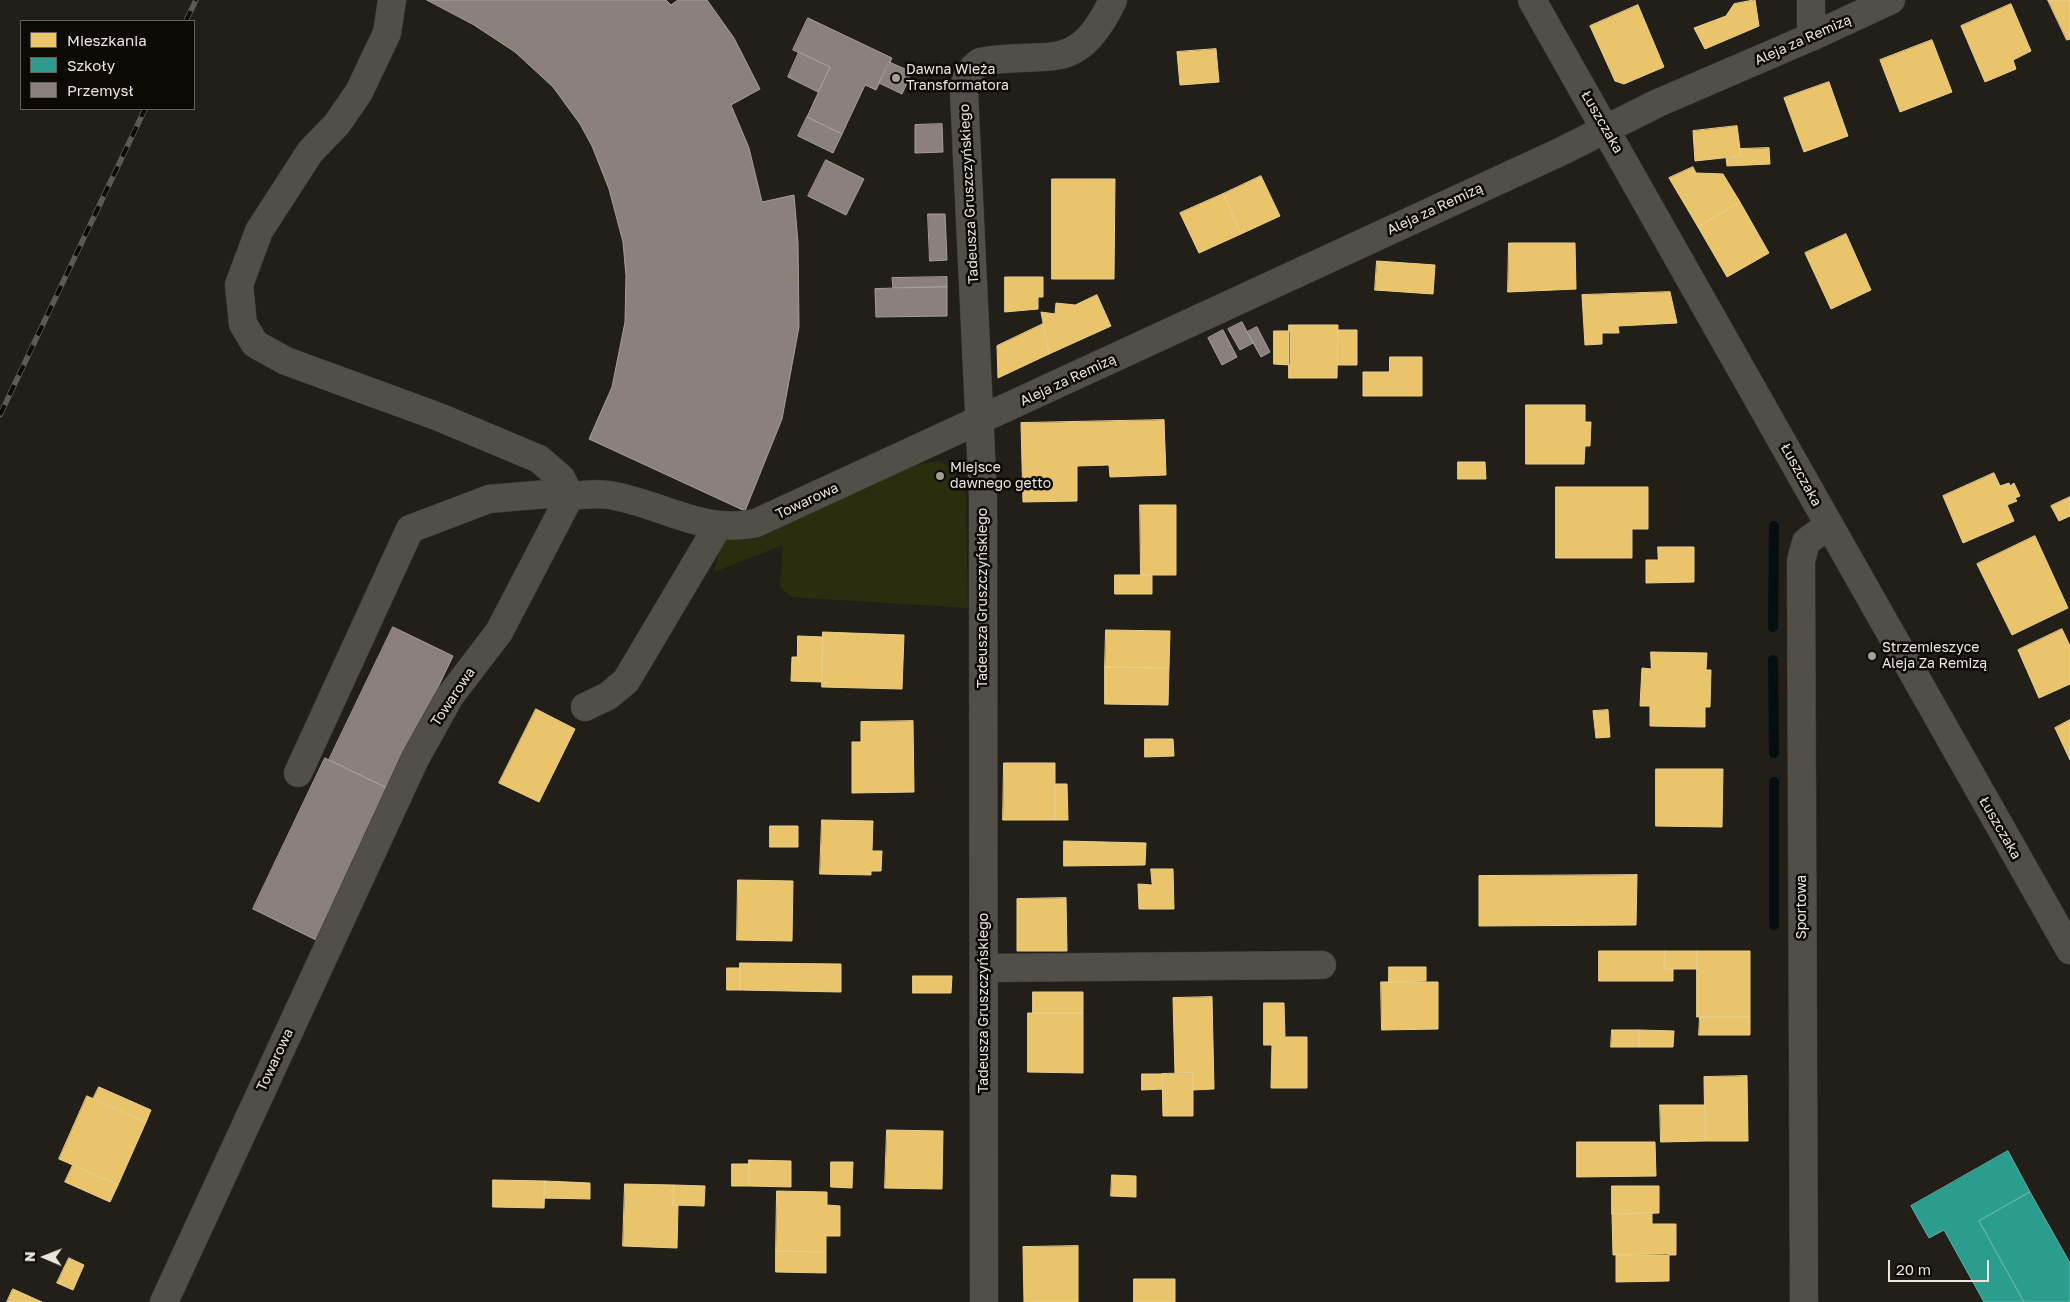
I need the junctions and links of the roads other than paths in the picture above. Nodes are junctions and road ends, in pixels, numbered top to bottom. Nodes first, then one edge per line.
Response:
1 (392, 0) edge
2 (1113, 0) edge
3 (1532, 0) edge
4 (1811, 0) edge
5 (1891, 0) edge
6 (1811, 37) junction
7 (1605, 130) junction
8 (980, 420) junction
9 (570, 496) junction
10 (1829, 525) junction
11 (718, 526) junction
12 (585, 707) dead end
13 (298, 774) dead end
14 (2070, 950) edge
15 (1322, 965) dead end
16 (984, 968) junction
17 (164, 1302) edge
18 (984, 1302) edge
19 (1804, 1302) edge

1 - 9 street
2 - 8 street, Tadeusza Gruszczyńskiego
3 - 7 street, Łuszczaka
4 - 6 street
5 - 6 street, Aleja za Remizą
6 - 7 street, Aleja za Remizą
7 - 8 street, Aleja za Remizą
7 - 10 street, Łuszczaka
8 - 11 street, Towarowa
8 - 16 street, Tadeusza Gruszczyńskiego
9 - 11 street, Towarowa
9 - 13 street
9 - 17 street, Towarowa
10 - 14 street, Łuszczaka
10 - 19 street, Sportowa
11 - 12 street
15 - 16 street
16 - 18 street, Tadeusza Gruszczyńskiego

